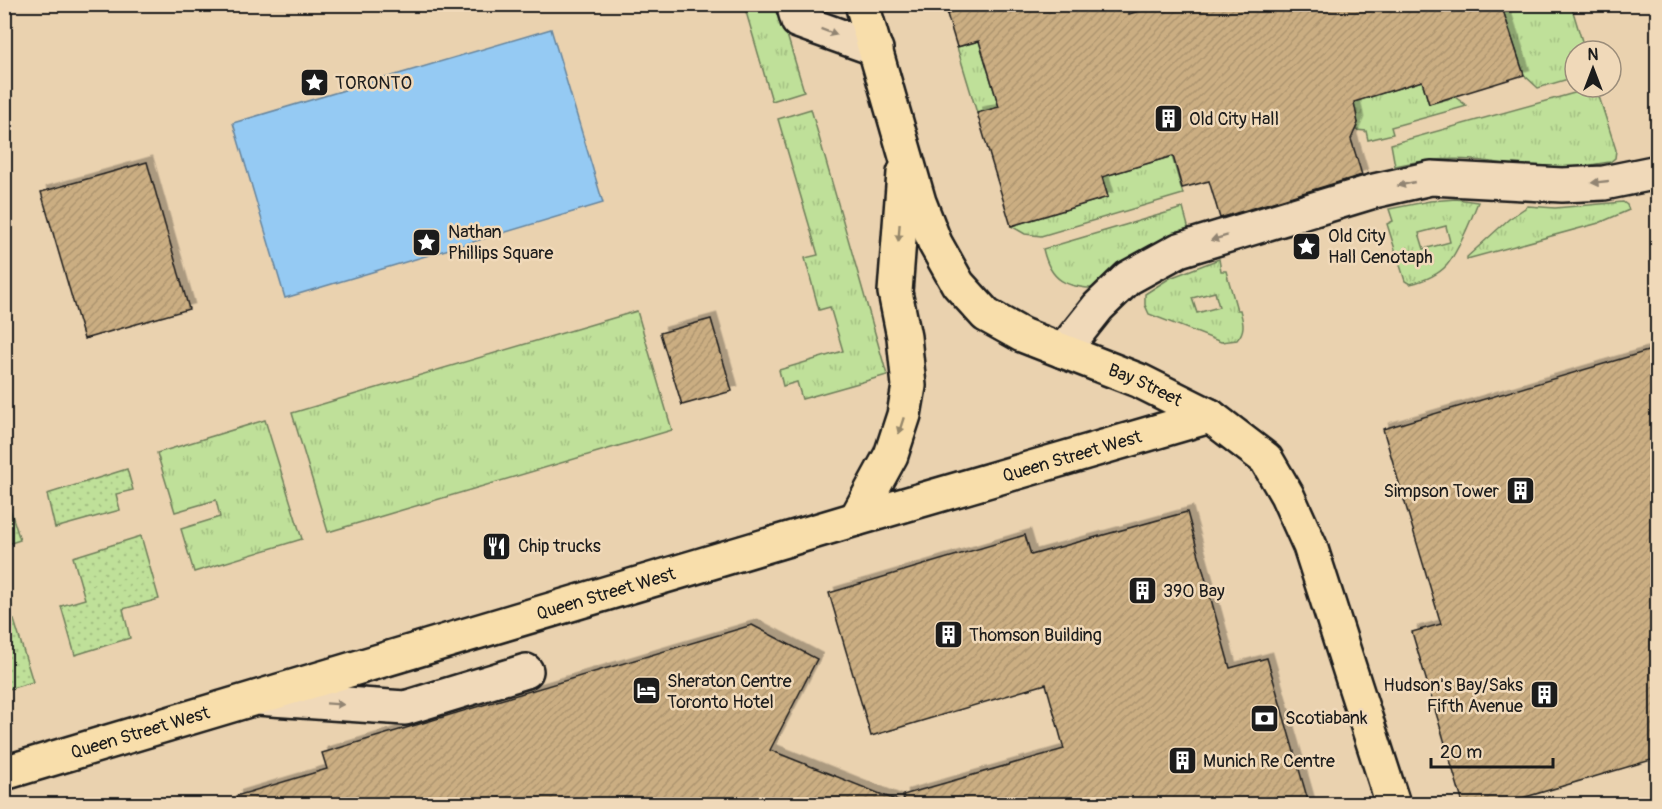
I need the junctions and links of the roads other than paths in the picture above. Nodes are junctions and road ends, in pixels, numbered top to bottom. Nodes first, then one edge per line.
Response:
1 (793, 4) edge
2 (862, 4) edge
3 (876, 49) junction
4 (905, 154) junction
5 (1658, 172) edge
6 (1063, 351) junction
7 (1210, 416) junction
8 (856, 519) junction
9 (526, 671) dead end
10 (255, 698) junction
11 (4, 773) edge
12 (1393, 804) edge

1 -> 3 lane
2 - 3 main road, Bay Street
3 - 4 main road, Bay Street
4 - 6 main road, Bay Street
4 -> 8 main road
5 -> 6 lane
6 - 7 main road, Bay Street
7 - 8 main road, Queen Street West
7 - 12 main road, Bay Street
8 - 10 main road, Queen Street West
10 -> 9 lane
10 - 11 main road, Queen Street West

